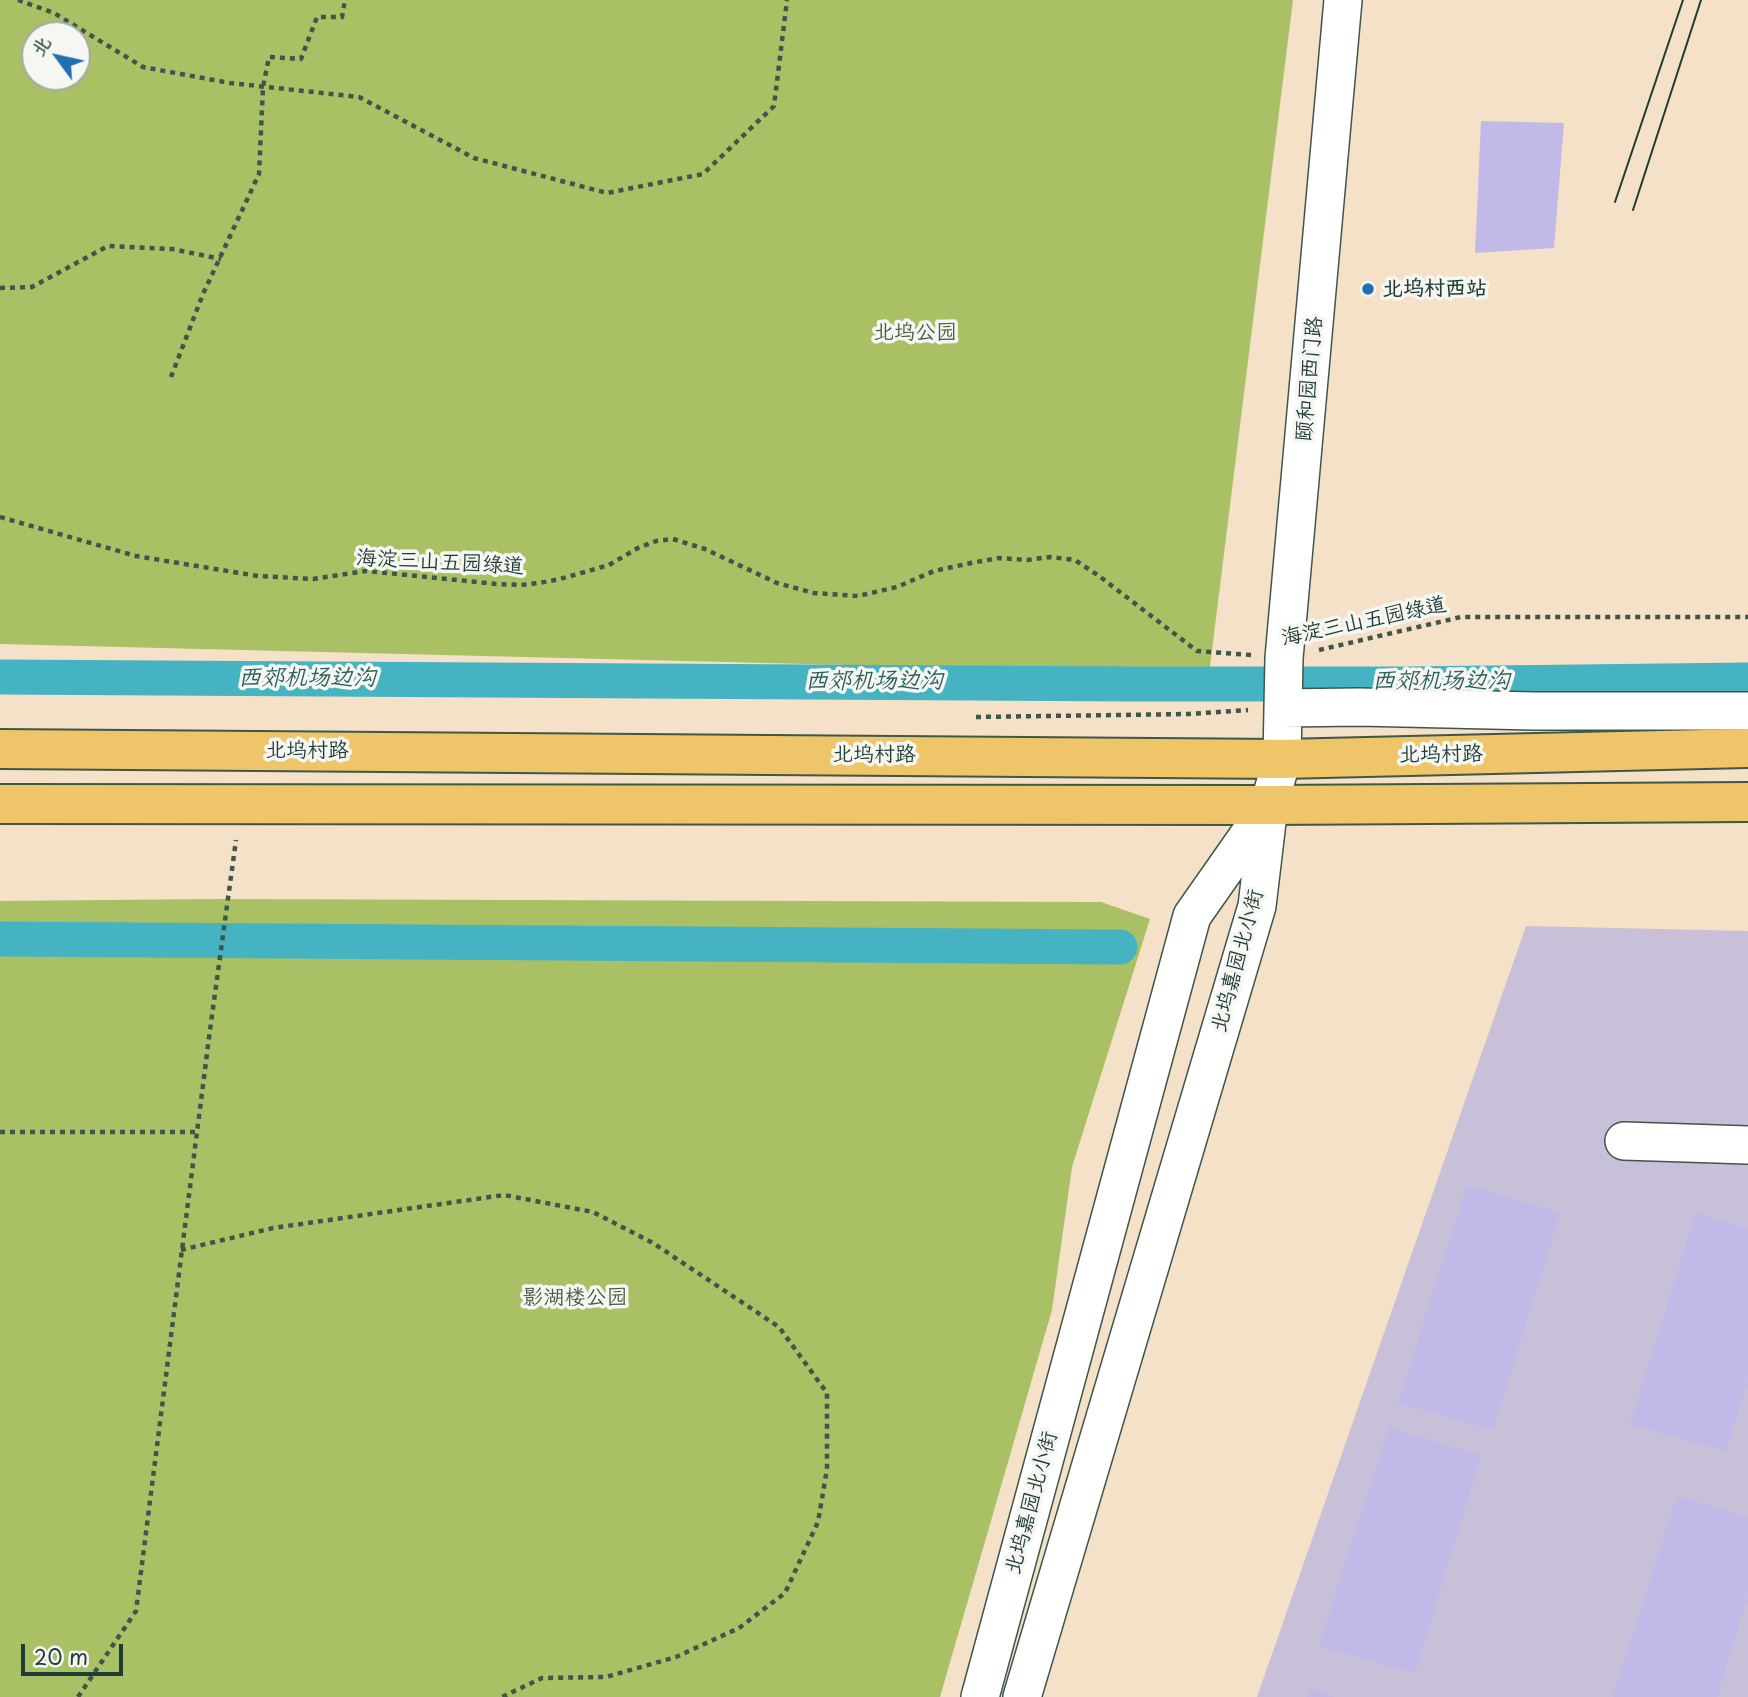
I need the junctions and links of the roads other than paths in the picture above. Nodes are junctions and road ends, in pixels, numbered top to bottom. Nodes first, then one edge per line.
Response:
1 (1343, 0) edge
2 (1283, 708) junction
3 (1748, 711) edge
4 (1748, 748) edge
5 (0, 749) edge
6 (1282, 758) junction
7 (1748, 802) edge
8 (0, 804) edge
9 (1269, 805) junction
10 (1624, 1140) dead end
11 (1748, 1145) edge
12 (980, 1697) edge
13 (1022, 1697) edge

1 - 2 street, 颐和园西门路
2 - 3 street
2 - 6 street, 颐和园西门路
4 - 6 main road, 北坞村路
5 - 6 main road, 北坞村路
6 - 9 street, 颐和园西门路
7 - 9 main road
8 - 9 main road
9 - 12 street, 北坞嘉园北小街
9 - 13 street, 北坞嘉园北小街
10 - 11 street

